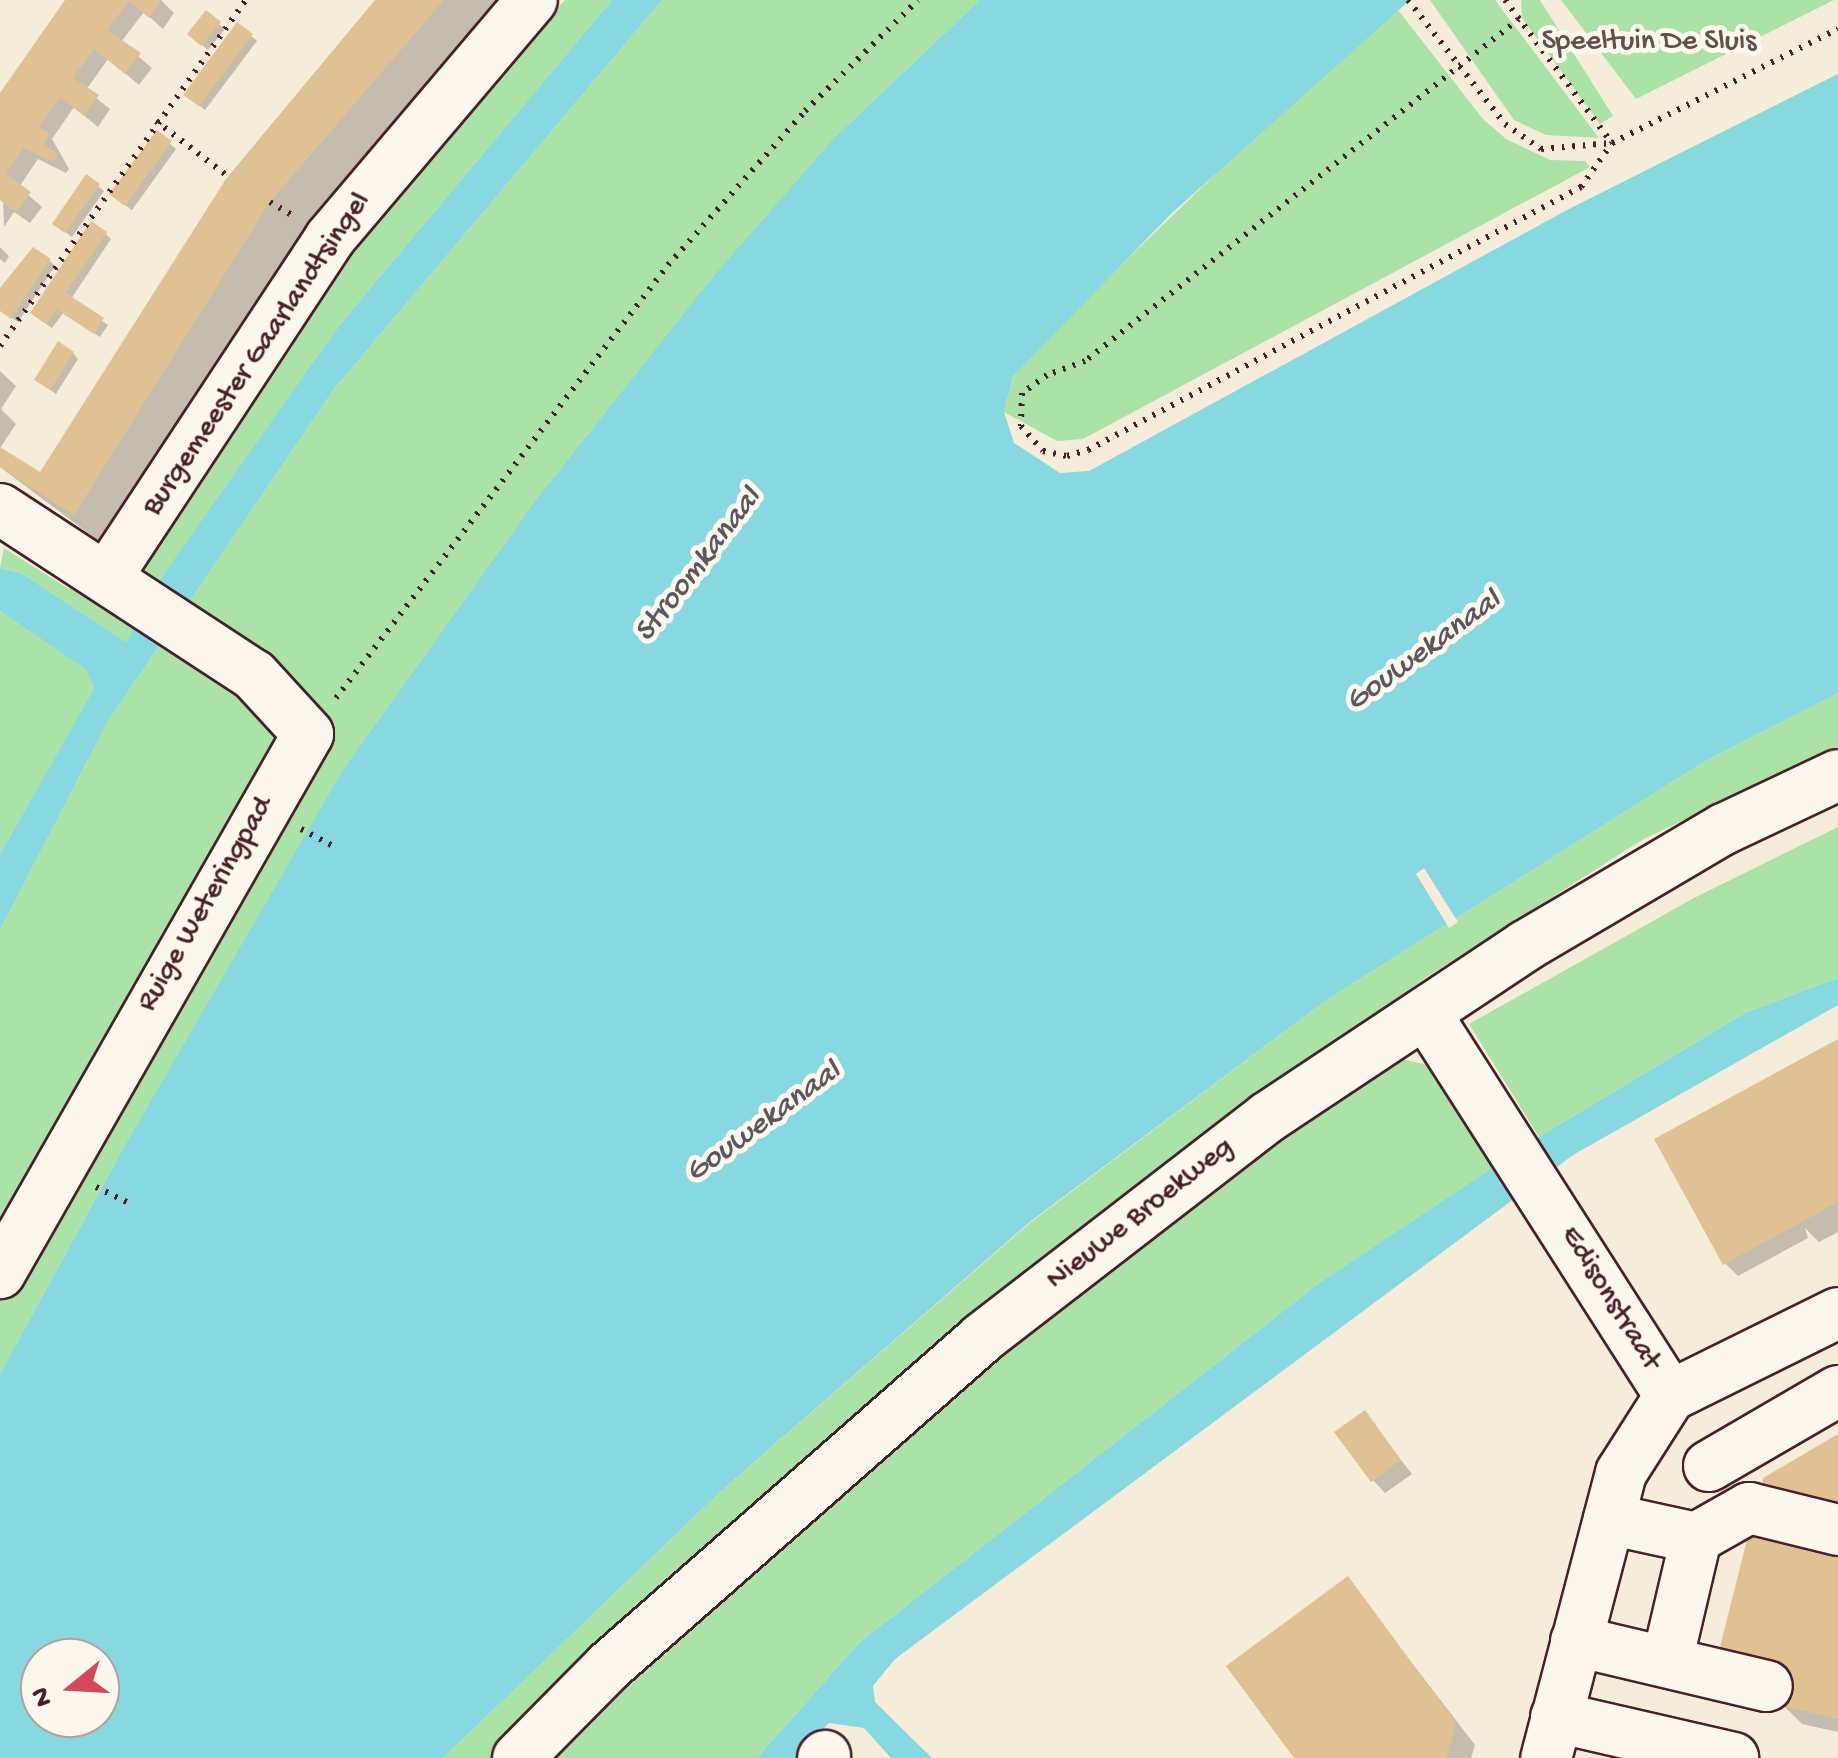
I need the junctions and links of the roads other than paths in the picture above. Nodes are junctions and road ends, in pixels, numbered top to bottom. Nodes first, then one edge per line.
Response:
1 (532, 0) edge
2 (3, 518) edge
3 (120, 588) junction
4 (1838, 775) edge
5 (1426, 1014) junction
6 (0, 1273) edge
7 (1838, 1313) edge
8 (1838, 1391) edge
9 (1670, 1396) junction
10 (1709, 1466) dead end
11 (1609, 1519) junction
12 (1838, 1530) edge
13 (1696, 1538) junction
14 (1576, 1641) junction
15 (1667, 1662) junction
16 (1768, 1686) dead end
17 (1551, 1738) edge
18 (1642, 1748) edge
19 (518, 1758) edge
20 (1733, 1758) edge

1 - 3 street, Burgemeester Gaarlandtsingel
2 - 3 street
3 - 6 street, Ruige Weteringpad
4 - 5 street, Nieuwe Broekweg
5 - 9 street, Edisonstraat
5 - 19 street, Nieuwe Broekweg
7 - 9 street
8 - 10 street
9 - 11 street, Edisonstraat
11 - 13 street
11 - 14 street, Edisonstraat
12 - 13 street
13 - 15 street
14 - 15 street
14 - 17 street, Edisonstraat
15 - 16 street
17 - 18 street, Edisonstraat
18 - 20 street, Edisonstraat

